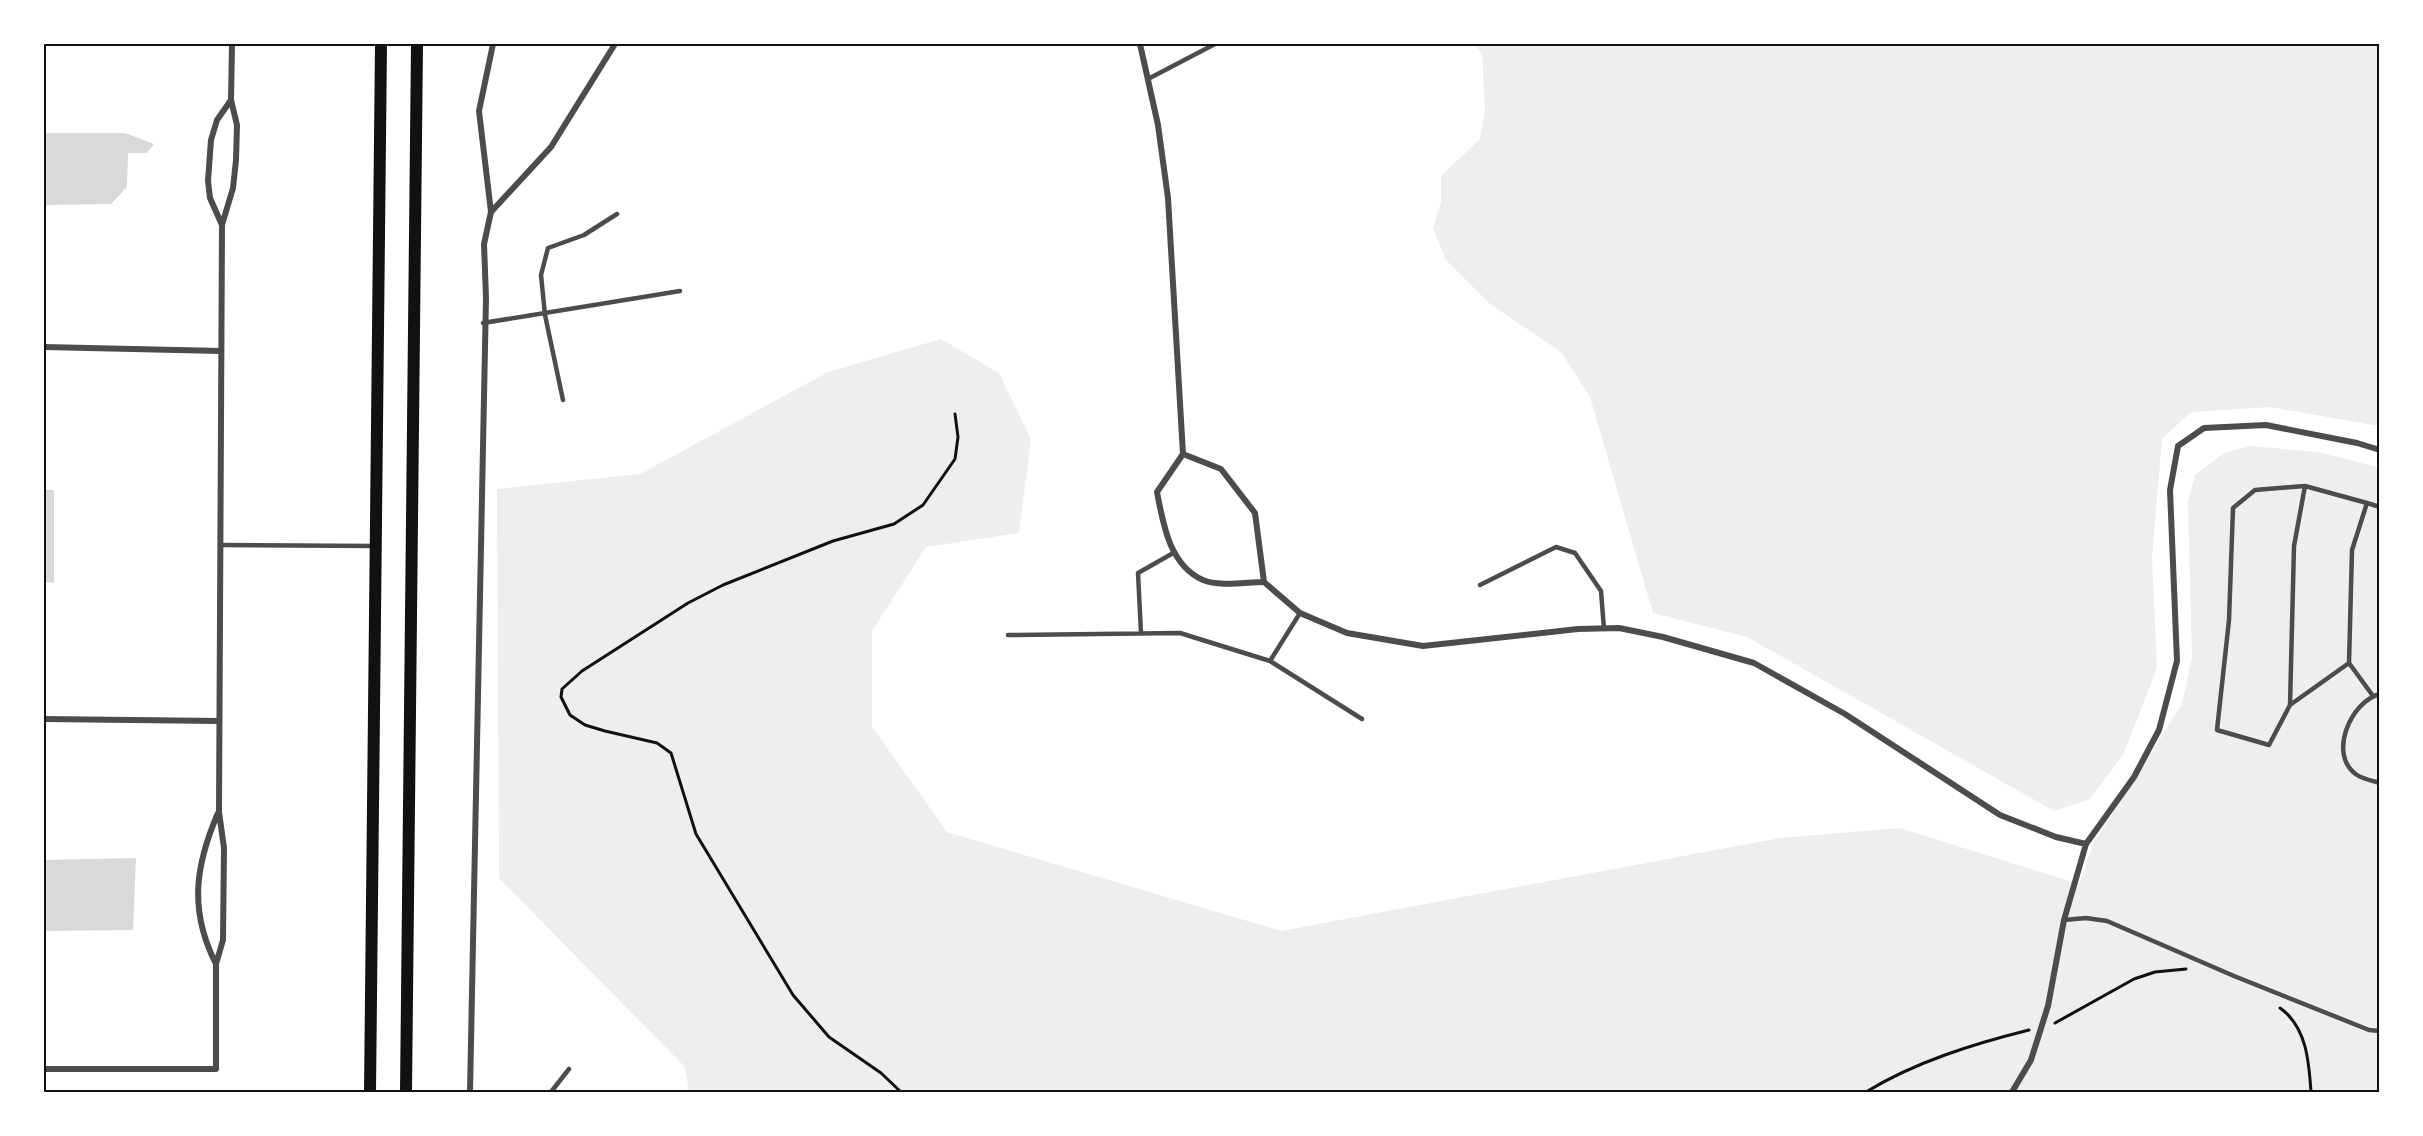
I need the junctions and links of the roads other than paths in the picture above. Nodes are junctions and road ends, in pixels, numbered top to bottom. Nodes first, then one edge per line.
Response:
1 (232, 44) edge
2 (381, 44) edge
3 (417, 44) edge
4 (493, 44) edge
5 (615, 44) edge
6 (1140, 44) edge
7 (1215, 44) edge
8 (1148, 80) junction
9 (231, 100) junction
10 (491, 212) junction
11 (617, 214) dead end
12 (222, 225) junction
13 (680, 291) dead end
14 (545, 315) junction
15 (483, 323) junction
16 (44, 347) edge
17 (221, 351) junction
18 (563, 400) dead end
19 (2379, 450) edge
20 (1184, 454) junction
21 (2305, 486) junction
22 (2367, 502) junction
23 (2379, 507) edge
24 (220, 545) junction
25 (376, 546) junction
26 (1175, 552) junction
27 (1264, 582) junction
28 (1480, 585) dead end
29 (1300, 613) junction
30 (1604, 628) junction
31 (1141, 633) junction
32 (1008, 635) dead end
33 (1270, 661) junction
34 (2349, 663) junction
35 (2379, 694) edge
36 (2373, 696) junction
37 (2290, 705) junction
38 (44, 719) edge
39 (1362, 719) dead end
40 (219, 721) junction
41 (2379, 783) edge
42 (219, 812) junction
43 (2086, 844) junction
44 (2064, 920) junction
45 (216, 964) junction
46 (2379, 1031) edge
47 (44, 1069) edge
48 (569, 1069) dead end
49 (370, 1092) edge
50 (406, 1092) edge
51 (471, 1092) edge
52 (552, 1092) edge
53 (2012, 1092) edge

1 - 9 street
2 - 25 main road
3 - 50 main road
4 - 10 street
5 - 10 street
6 - 8 street
7 - 8 lane
8 - 20 street
9 - 12 street
9 - 12 street
10 - 15 street
11 - 14 lane
12 - 17 street
13 - 14 lane
14 - 15 lane
14 - 18 lane
15 - 51 street
16 - 17 street
17 - 24 street
19 - 43 street
20 - 26 street
20 - 27 street
21 - 22 lane
21 - 37 lane
21 - 37 lane
22 - 23 lane
22 - 34 lane
24 - 25 lane
24 - 40 street
25 - 49 main road
26 - 27 street
26 - 31 lane
27 - 29 street
28 - 30 lane
29 - 30 street
29 - 33 lane
30 - 43 street
31 - 32 lane
31 - 33 lane
33 - 39 lane
34 - 36 lane
34 - 37 lane
35 - 36 lane
36 - 41 lane
38 - 40 street
40 - 42 street
42 - 45 street
42 - 45 street
43 - 44 street
44 - 46 lane
44 - 53 street
45 - 47 street
48 - 52 lane

